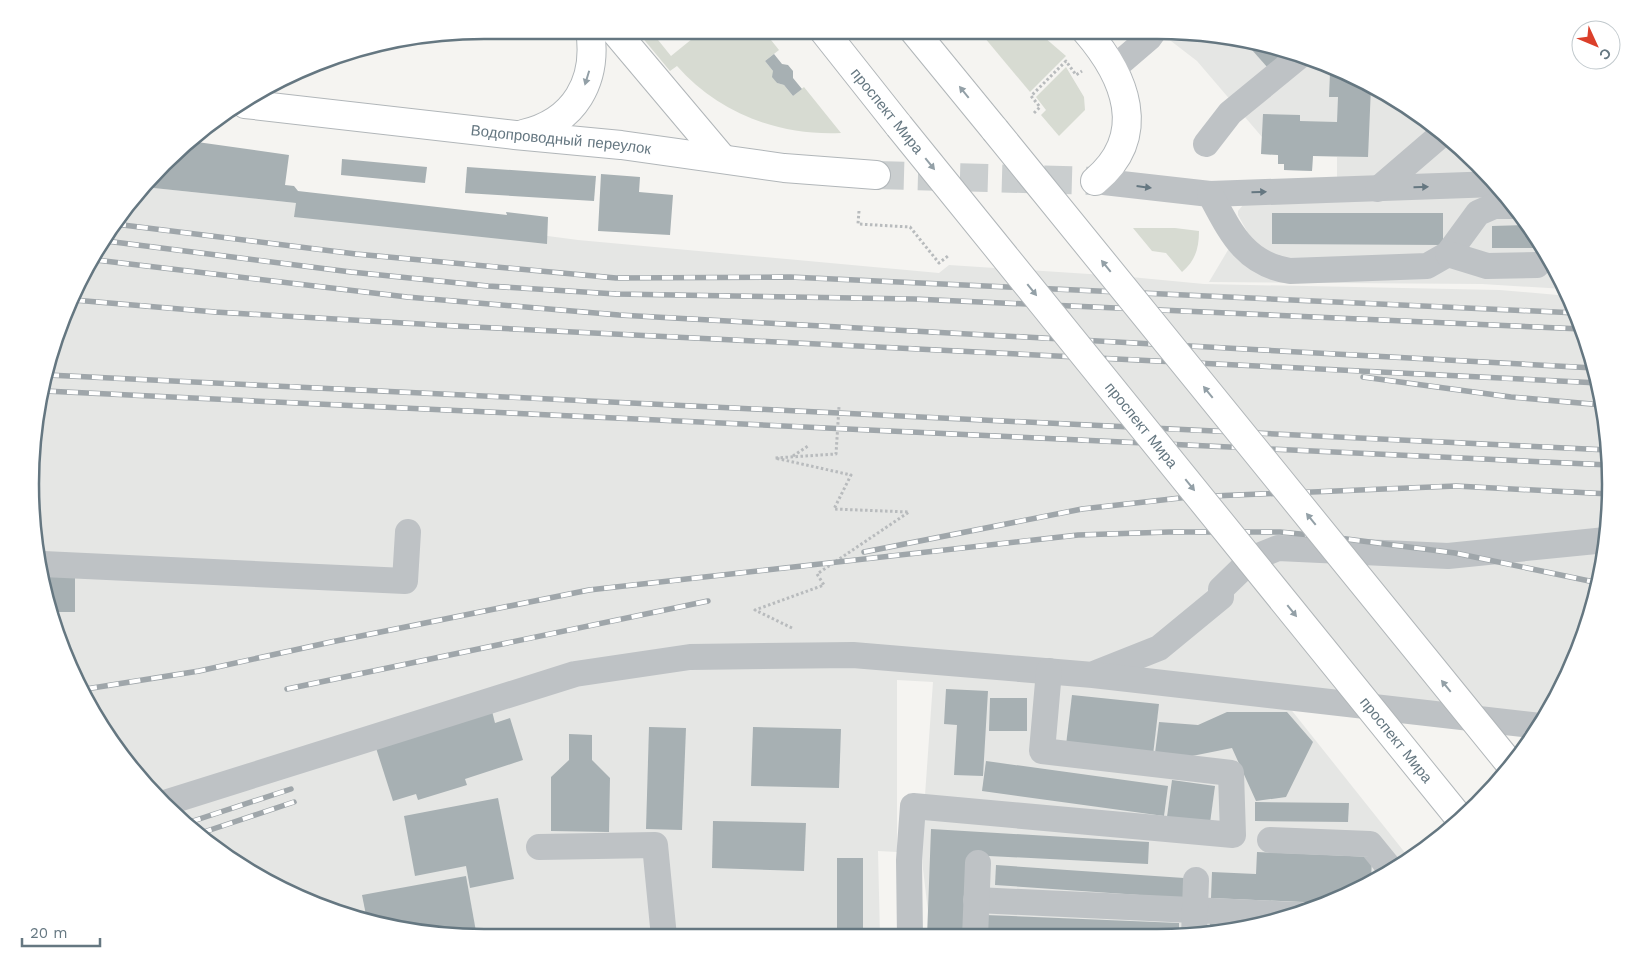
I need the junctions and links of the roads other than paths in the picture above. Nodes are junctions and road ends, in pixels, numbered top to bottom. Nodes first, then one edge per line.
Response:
1 (591, 39) edge
2 (622, 39) edge
3 (830, 39) edge
4 (921, 39) edge
5 (1092, 39) edge
6 (1148, 39) edge
7 (1294, 60) edge
8 (1114, 68) junction
9 (251, 105) edge
10 (515, 135) junction
11 (1437, 138) edge
12 (1206, 144) dead end
13 (721, 158) junction
14 (876, 175) tunnel mouth
15 (1095, 181) joint
16 (1487, 184) edge
17 (1378, 188) junction
18 (1210, 194) junction
19 (1505, 206) edge
20 (1448, 254) junction
21 (1537, 265) dead end
22 (408, 532) dead end
23 (1598, 541) edge
24 (46, 564) edge
25 (1049, 671) junction
26 (1093, 674) junction
27 (1531, 725) edge
28 (1506, 760) edge
29 (171, 801) edge
30 (1456, 814) edge
31 (1270, 840) dead end
32 (539, 847) dead end
33 (978, 863) dead end
34 (1387, 865) edge
35 (1196, 880) dead end
36 (976, 900) junction
37 (1196, 910) junction
38 (1273, 914) edge
39 (1195, 927) edge
40 (663, 929) edge
41 (910, 929) edge
42 (975, 929) edge

1 -> 10 main road
2 - 13 main road
3 -> 30 main road, проспект Мира, bridge
28 -> 4 main road, bridge
5 - 8 main road
6 - 8 lane
7 - 12 lane
8 - 15 main road
9 - 10 main road, Водопроводный переулок
10 - 13 main road, Водопроводный переулок
11 - 17 lane
13 - 14 main road, Водопроводный переулок
15 -> 18 lane
17 -> 16 lane
18 -> 17 lane
18 - 20 lane
19 - 20 lane
20 - 21 lane
22 - 24 lane
23 - 26 lane
25 - 26 lane
25 - 29 lane
25 - 41 lane
26 - 27 lane
31 - 34 lane
32 - 40 lane
33 - 36 lane
35 - 37 lane
36 - 37 lane
36 - 42 lane
37 - 38 lane
37 - 39 lane

